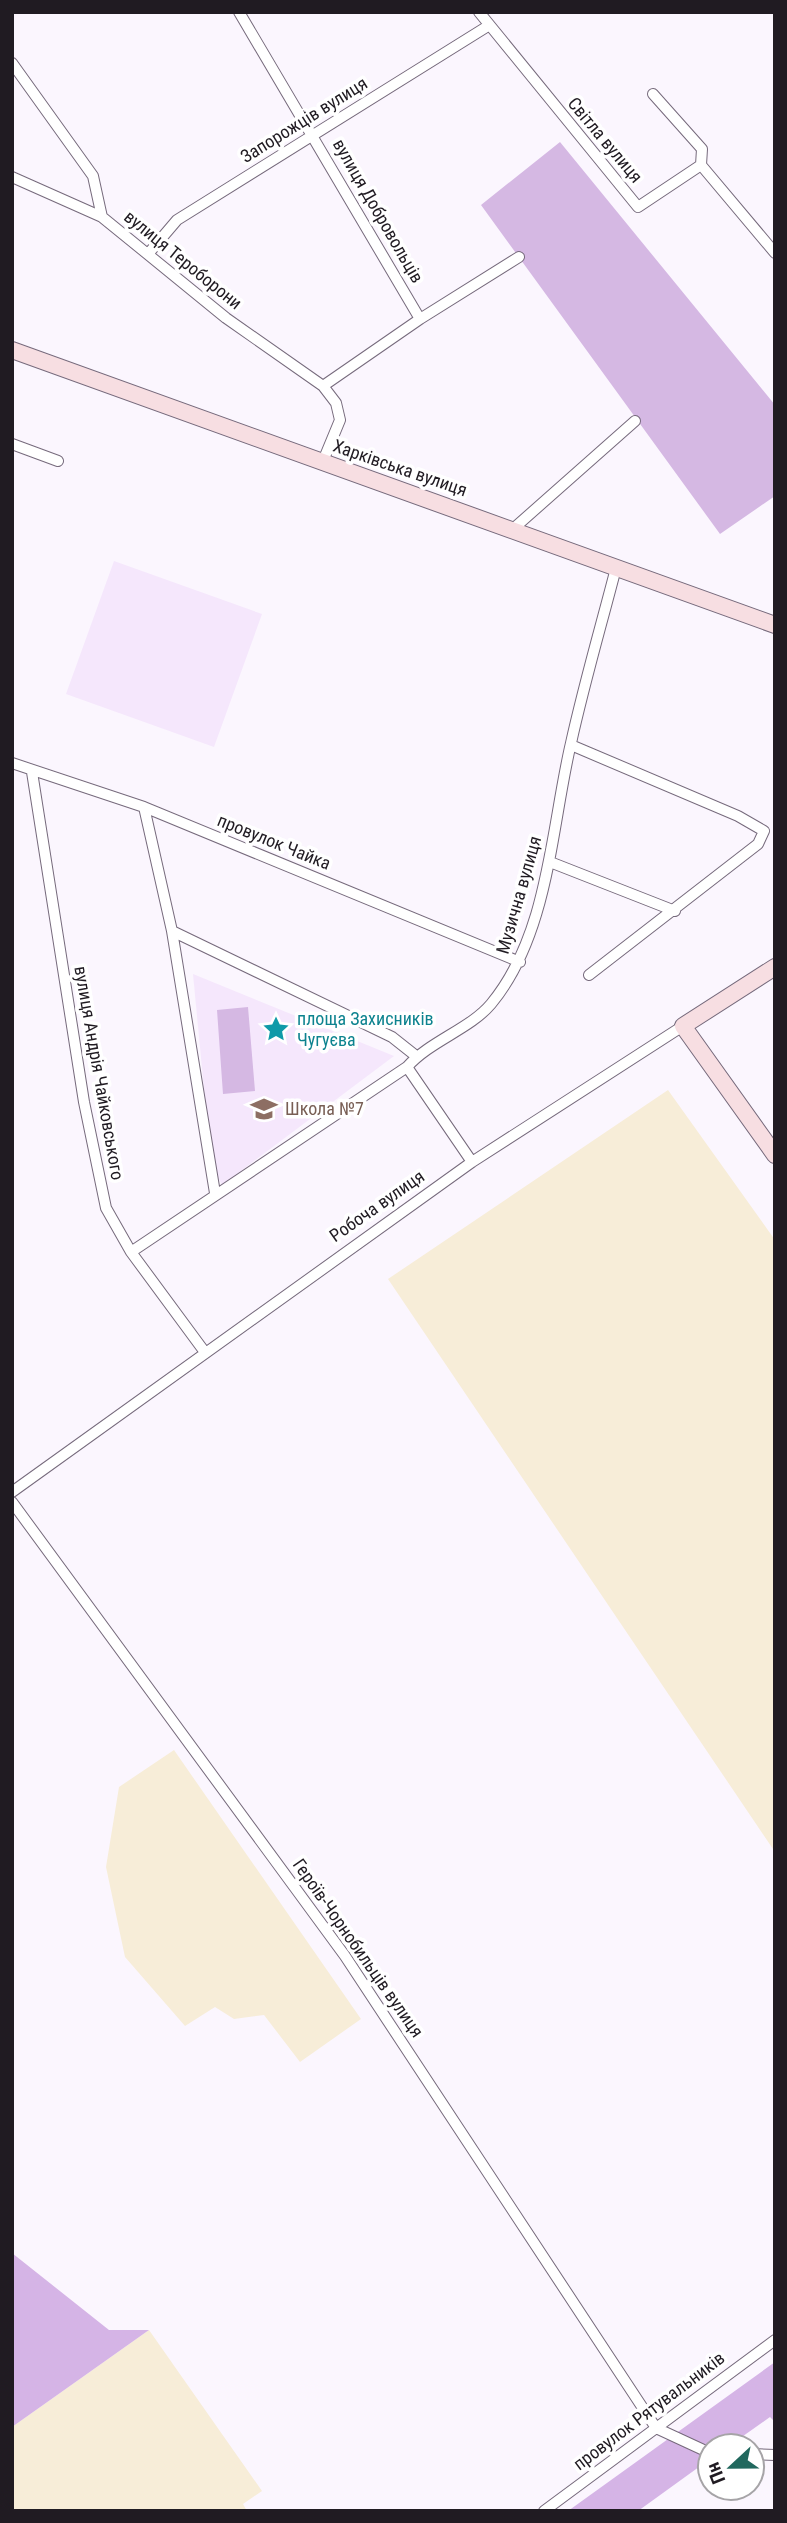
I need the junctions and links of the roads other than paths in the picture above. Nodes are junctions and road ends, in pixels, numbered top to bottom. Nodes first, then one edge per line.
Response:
1 (239, 12) edge
2 (479, 12) edge
3 (488, 26) junction
4 (12, 63) edge
5 (653, 94) dead end
6 (314, 135) junction
7 (701, 165) junction
8 (12, 177) edge
9 (102, 217) junction
10 (775, 253) edge
11 (148, 254) junction
12 (519, 257) dead end
13 (420, 319) junction
14 (12, 350) edge
15 (323, 386) junction
16 (635, 421) dead end
17 (12, 444) edge
18 (58, 461) dead end
19 (323, 461) junction
20 (513, 529) junction
21 (616, 568) junction
22 (775, 625) edge
23 (570, 745) junction
24 (12, 763) edge
25 (32, 772) junction
26 (144, 807) junction
27 (550, 862) junction
28 (675, 911) junction
29 (172, 931) junction
30 (520, 962) junction
31 (775, 967) edge
32 (589, 975) dead end
33 (684, 1026) junction
34 (416, 1056) junction
35 (407, 1067) junction
36 (775, 1155) edge
37 (472, 1162) junction
38 (215, 1193) junction
39 (131, 1252) junction
40 (204, 1352) junction
41 (12, 1492) edge
42 (12, 1502) edge
43 (775, 2340) edge
44 (656, 2428) junction
45 (696, 2447) edge
46 (544, 2511) edge

1 - 6 street, вулиця Добровольців
2 - 3 street, Світла вулиця
3 - 6 street, Запорожців вулиця
3 - 7 street, Світла вулиця
4 - 9 street, вулиця Тероборони
5 - 7 street
6 - 11 street, Запорожців вулиця
6 - 13 street, вулиця Добровольців
7 - 10 street
8 - 9 street
9 - 11 street, вулиця Тероборони
11 - 15 street, вулиця Тероборони
12 - 13 street
13 - 15 street
14 - 19 street, Харківська вулиця
15 - 19 street, вулиця Тероборони
16 - 20 street
17 - 18 street
19 - 20 street, Харківська вулиця
20 - 21 street, Харківська вулиця
21 - 22 street, Харківська вулиця
21 - 23 street, Музична вулиця
23 - 27 street, Музична вулиця
23 - 28 street
24 - 25 street, провулок Чайка
25 - 26 street, провулок Чайка
25 - 39 street, вулиця Андрія Чайковського
26 - 29 street
26 - 30 street, провулок Чайка
27 - 28 street
27 - 30 street, Музична вулиця
28 - 32 street
29 - 34 street
29 - 38 street
30 - 34 street, Музична вулиця
31 - 33 street, Робоча вулиця
33 - 36 street
33 - 37 street, Робоча вулиця
34 - 35 street, Музична вулиця
35 - 37 street
35 - 38 street, Музична вулиця
37 - 40 street, Робоча вулиця
38 - 39 street, Музична вулиця
39 - 40 street, вулиця Андрія Чайковського
40 - 41 street, Робоча вулиця
42 - 44 street, Героїв-Чорнобильців вулиця
43 - 44 street, провулок Рятувальників
44 - 45 street
44 - 46 street, провулок Рятувальників

